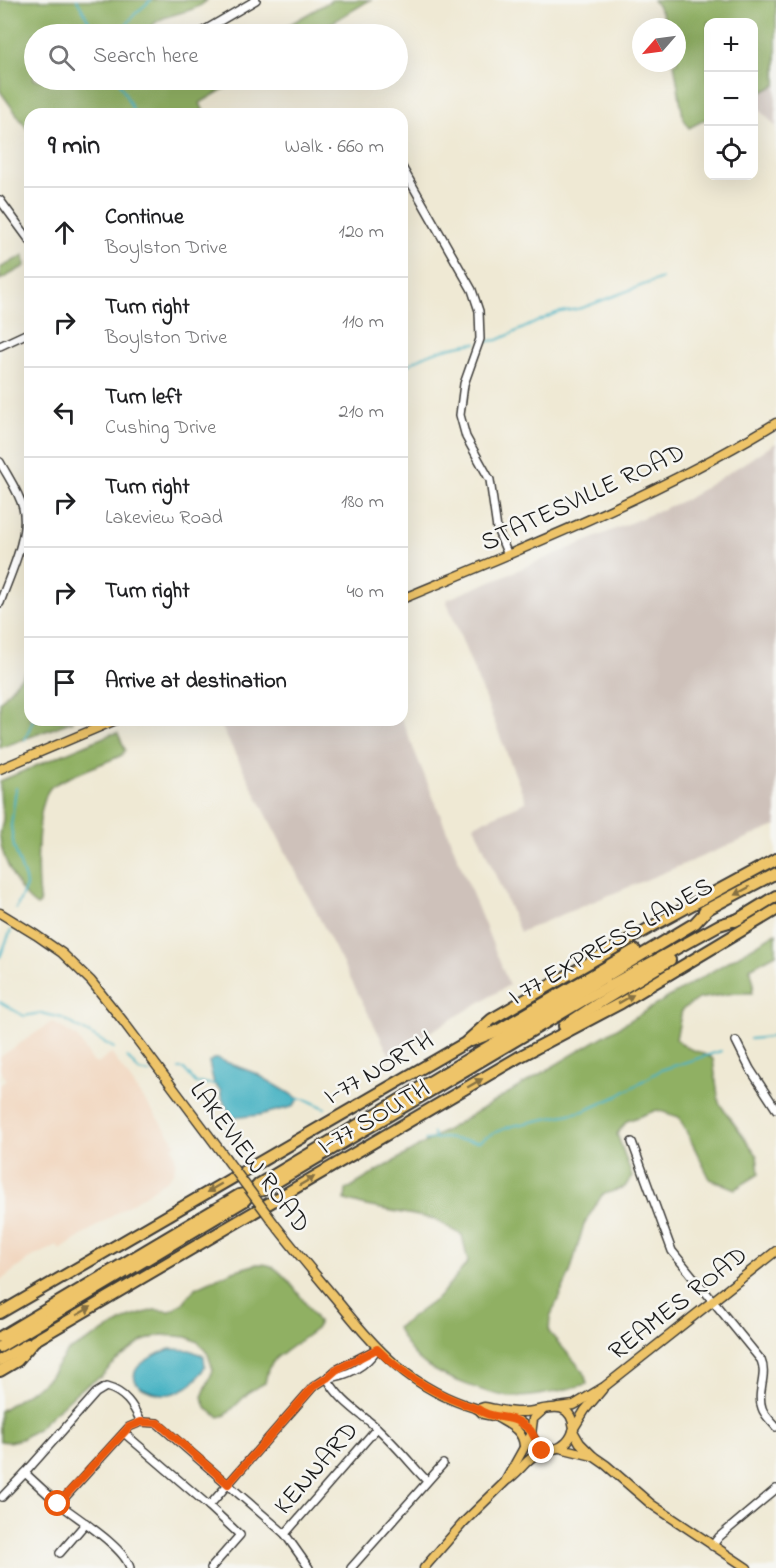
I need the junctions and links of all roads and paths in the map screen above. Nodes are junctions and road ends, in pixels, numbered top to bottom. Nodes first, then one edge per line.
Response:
1 (256, 0) edge
2 (215, 24) edge
3 (408, 178) edge
4 (0, 200) edge
5 (24, 234) edge
6 (24, 335) edge
7 (0, 346) edge
8 (776, 423) edge
9 (0, 462) edge
10 (508, 555) junction
11 (2, 591) edge
12 (408, 597) edge
13 (0, 603) edge
14 (102, 726) edge
15 (0, 770) edge
16 (776, 859) edge
17 (776, 873) edge
18 (776, 896) edge
19 (708, 909) junction
20 (776, 910) edge
21 (0, 913) edge
22 (739, 919) junction
23 (736, 1041) dead end
24 (465, 1043) junction
25 (519, 1057) junction
26 (776, 1109) edge
27 (632, 1142) dead end
28 (277, 1178) junction
29 (251, 1193) junction
30 (226, 1208) junction
31 (776, 1251) edge
32 (714, 1300) junction
33 (0, 1313) edge
34 (0, 1337) edge
35 (34, 1341) junction
36 (0, 1347) edge
37 (377, 1349) junction
38 (0, 1360) edge
39 (0, 1371) edge
40 (327, 1378) junction
41 (604, 1387) junction
42 (558, 1407) junction
43 (478, 1409) junction
44 (544, 1409) junction
45 (492, 1415) junction
46 (141, 1422) junction
47 (776, 1427) edge
48 (377, 1428) junction
49 (574, 1430) junction
50 (124, 1433) junction
51 (531, 1433) junction
52 (524, 1446) junction
53 (555, 1448) junction
54 (593, 1456) junction
55 (443, 1464) dead end
56 (25, 1473) junction
57 (506, 1480) junction
58 (427, 1481) junction
59 (228, 1484) junction
60 (776, 1489) edge
61 (2, 1497) dead end
62 (58, 1504) junction
63 (209, 1506) junction
64 (86, 1523) junction
65 (285, 1534) junction
66 (712, 1546) junction
67 (60, 1553) dead end
68 (130, 1568) edge
69 (211, 1568) edge
70 (309, 1568) edge
71 (351, 1568) edge
72 (424, 1568) edge
73 (747, 1568) edge

1 - 2 street
3 - 10 street
4 - 5 street
6 - 7 street
8 - 10 main road, STATESVILLE ROAD
9 - 11 street
10 - 12 main road, STATESVILLE ROAD
11 - 13 street
14 - 15 main road
16 - 24 highway, I-77 NORTH
17 -> 19 highway, I 77 EXPRESS LANES
18 - 22 highway, I 77 EXPRESS LANES
19 - 24 highway, I 77 EXPRESS LANES
19 - 28 highway
25 -> 20 highway, I-77 SOUTH
21 - 29 main road, LAKEVIEW ROAD, bridge
22 - 25 highway, I 77 EXPRESS LANES
22 - 28 highway
23 - 26 street
24 -> 33 highway, I-77 NORTH
35 -> 25 highway, I-77 SOUTH
27 - 32 street
28 - 29 highway
29 - 30 highway
29 - 37 main road, LAKEVIEW ROAD, bridge
30 - 34 highway
30 - 36 highway
31 - 32 main road, REAMES ROAD
32 - 41 main road, REAMES ROAD
32 - 47 street
35 - 38 highway
35 - 39 highway, I-77 SOUTH
37 - 40 street
37 - 43 main road, LAKEVIEW ROAD
40 - 48 street
40 - 59 street
41 - 42 main road, REAMES ROAD
41 - 49 main road, REAMES ROAD
42 - 44 main road
42 - 49 main road
43 - 44 main road, LAKEVIEW ROAD
43 - 45 main road, LAKEVIEW ROAD
44 - 51 main road
45 - 51 main road, LAKEVIEW ROAD
45 - 52 main road
46 - 50 street
46 - 56 street
46 - 59 street
48 - 58 street
48 - 65 street, KENNARD
49 - 53 main road
49 - 54 main road
50 - 62 street
50 - 63 street
51 - 52 main road
51 - 53 main road
52 - 57 main road
53 - 54 main road
53 - 57 main road
54 - 66 main road
55 - 58 street
56 - 61 street
56 - 62 street
57 - 72 main road
58 - 71 street
59 - 63 street
59 - 65 street
60 - 66 street
62 - 64 street
63 - 69 street
64 - 67 street
64 - 68 street
65 - 70 street
66 - 73 main road

